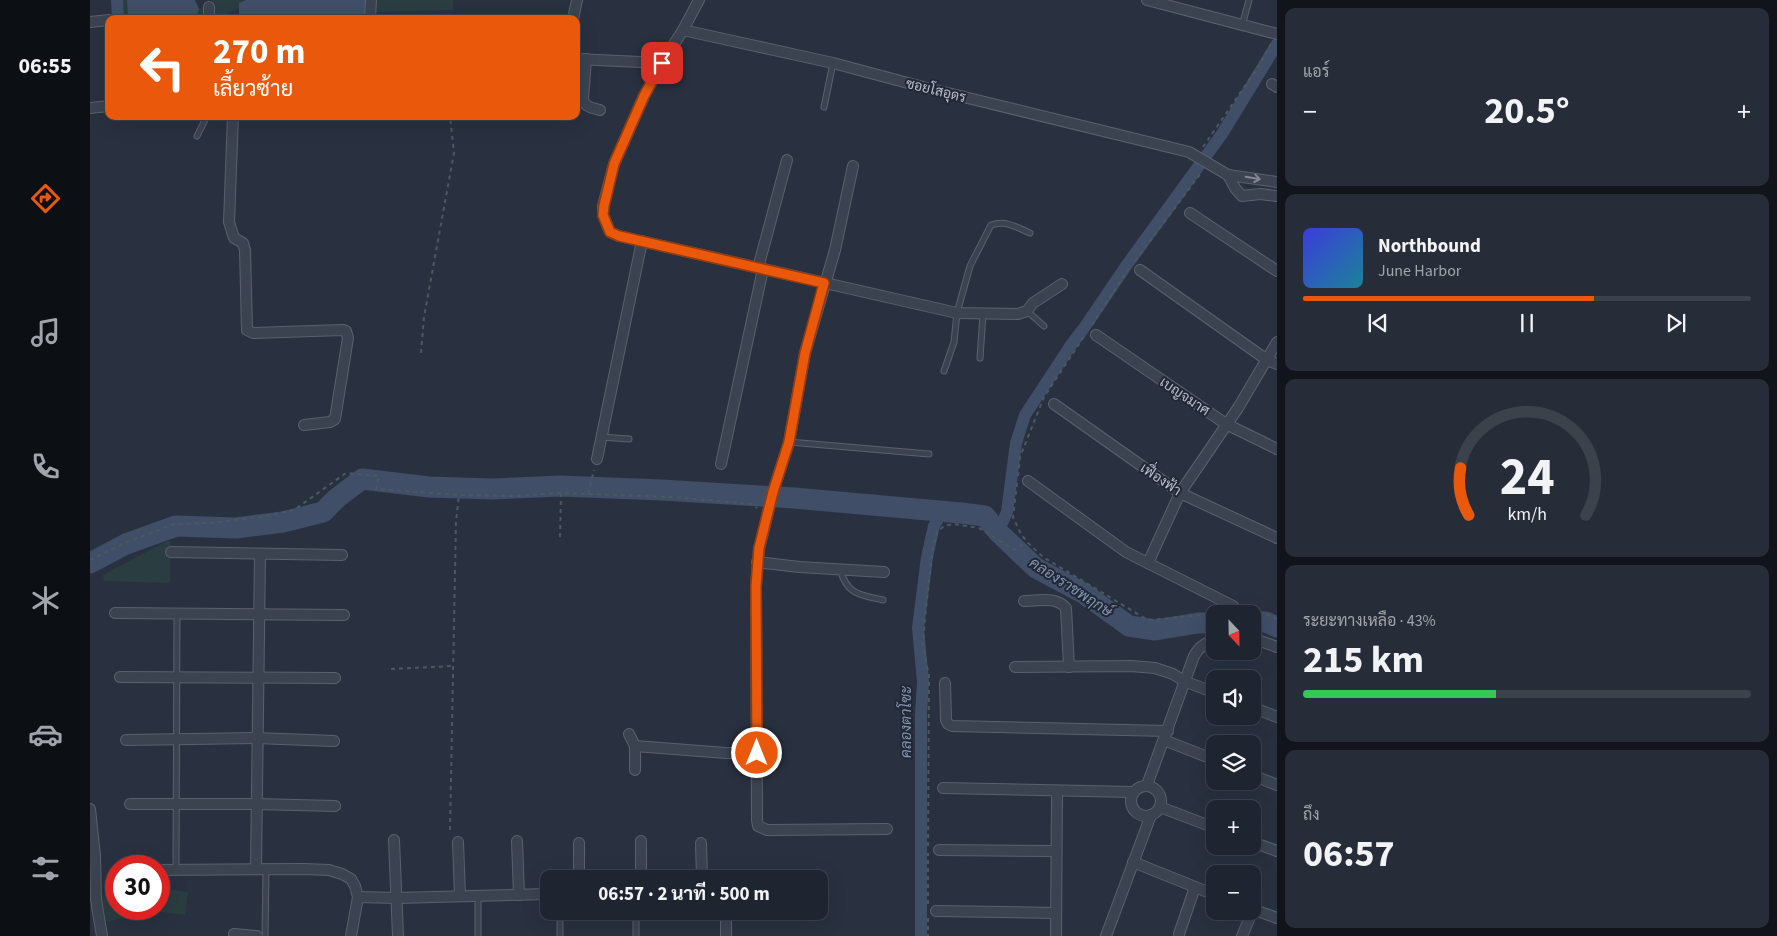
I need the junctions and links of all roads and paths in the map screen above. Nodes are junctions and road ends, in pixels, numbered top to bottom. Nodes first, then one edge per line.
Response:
1 (371, 0) edge
2 (577, 0) edge
3 (699, 0) edge
4 (1147, 0) edge
5 (1249, 0) edge
6 (208, 8) dead end
7 (209, 15) edge
8 (370, 15) edge
9 (574, 15) edge
10 (105, 20) edge
11 (90, 22) edge
12 (1242, 26) junction
13 (683, 30) junction
14 (1276, 34) edge
15 (581, 59) edge
16 (662, 63) junction
17 (833, 63) junction
18 (105, 106) edge
19 (824, 107) dead end
20 (90, 108) edge
21 (600, 110) dead end
22 (204, 120) edge
23 (233, 120) edge
24 (450, 120) edge
25 (197, 136) dead end
26 (1193, 154) junction
27 (787, 160) dead end
28 (853, 166) dead end
29 (1228, 175) junction
30 (1277, 182) edge
31 (1277, 196) edge
32 (1190, 213) dead end
33 (1030, 233) dead end
34 (642, 241) junction
35 (760, 268) junction
36 (1140, 270) dead end
37 (1277, 271) edge
38 (824, 283) junction
39 (1062, 284) dead end
40 (1027, 311) junction
41 (957, 313) junction
42 (983, 314) junction
43 (1044, 326) dead end
44 (1096, 336) dead end
45 (1277, 342) edge
46 (421, 353) dead end
47 (980, 358) dead end
48 (1272, 362) edge
49 (944, 371) dead end
50 (1054, 404) dead end
51 (1226, 424) junction
52 (304, 425) dead end
53 (601, 437) junction
54 (629, 439) dead end
55 (789, 442) junction
56 (1277, 449) edge
57 (928, 454) dead end
58 (597, 460) joint
59 (722, 464) dead end
60 (1028, 481) dead end
61 (561, 493) junction
62 (1180, 493) junction
63 (588, 494) junction
64 (459, 495) junction
65 (752, 505) dead end
66 (560, 537) dead end
67 (1277, 538) edge
68 (1025, 542) dead end
69 (1016, 549) dead end
70 (171, 552) dead end
71 (260, 554) junction
72 (342, 555) dead end
73 (90, 560) edge
74 (757, 562) junction
75 (1148, 563) junction
76 (840, 569) junction
77 (884, 572) dead end
78 (883, 600) dead end
79 (1024, 601) dead end
80 (1231, 605) edge
81 (1261, 612) edge
82 (115, 613) dead end
83 (177, 614) junction
84 (258, 614) junction
85 (344, 615) dead end
86 (1277, 619) edge
87 (1261, 641) edge
88 (1206, 643) edge
89 (1277, 647) edge
90 (452, 666) junction
91 (1069, 666) junction
92 (1015, 667) dead end
93 (391, 669) dead end
94 (120, 677) dead end
95 (177, 677) junction
96 (258, 678) junction
97 (336, 678) dead end
98 (1184, 681) junction
99 (945, 683) dead end
100 (1206, 690) edge
101 (1261, 711) edge
102 (1277, 717) edge
103 (628, 734) dead end
104 (1166, 735) junction
105 (256, 738) junction
106 (126, 740) dead end
107 (177, 740) junction
108 (334, 741) dead end
109 (635, 746) junction
110 (757, 753) junction
111 (1206, 755) edge
112 (635, 770) dead end
113 (1261, 779) edge
114 (1277, 785) edge
115 (1147, 786) junction
116 (943, 788) dead end
117 (1057, 791) junction
118 (1133, 792) junction
119 (130, 804) dead end
120 (177, 804) junction
121 (256, 804) junction
122 (335, 806) dead end
123 (1160, 807) junction
124 (90, 809) edge
125 (1150, 815) junction
126 (1206, 825) edge
127 (887, 829) dead end
128 (450, 830) dead end
129 (394, 840) dead end
130 (517, 841) dead end
131 (458, 842) dead end
132 (641, 842) dead end
133 (579, 843) dead end
134 (701, 843) dead end
135 (1261, 845) edge
136 (939, 850) dead end
137 (1056, 851) junction
138 (1277, 851) edge
139 (1133, 862) junction
140 (261, 869) junction
141 (170, 870) edge
142 (176, 870) junction
143 (579, 870) edge
144 (642, 870) edge
145 (702, 870) edge
146 (1196, 887) junction
147 (1206, 891) edge
148 (540, 894) edge
149 (519, 895) junction
150 (460, 896) junction
151 (478, 896) junction
152 (358, 897) junction
153 (396, 898) junction
154 (93, 900) edge
155 (936, 911) dead end
156 (1056, 913) junction
157 (1261, 913) edge
158 (1277, 918) edge
159 (560, 920) edge
160 (636, 920) edge
161 (726, 920) edge
162 (1249, 920) edge
163 (234, 934) dead end
164 (1179, 934) dead end
165 (102, 936) edge
166 (256, 936) edge
167 (265, 936) edge
168 (351, 936) edge
169 (398, 936) edge
170 (478, 936) edge
171 (560, 936) edge
172 (636, 936) edge
173 (726, 936) edge
174 (1056, 936) edge
175 (1106, 936) edge
176 (1242, 936) edge

1 - 8 street
2 - 9 street
3 - 13 street
4 - 12 street
5 - 12 lane
6 - 7 street
10 - 11 street
12 - 14 street
13 - 16 street
13 - 17 street, ซอยโสอุดร
14 - 26 path
15 - 16 street
15 - 21 street
16 - 34 street
17 - 19 lane
17 - 26 street, ซอยโสอุดร
18 - 20 street
22 - 25 lane
23 - 52 street
24 - 46 path
26 - 29 street, ซอยโสอุดร
27 - 35 street
28 - 38 street
29 -> 30 street
29 - 31 street
32 - 37 street
33 - 41 lane
34 - 35 street
34 - 53 street
35 - 38 street
35 - 59 street
36 - 48 street
38 - 41 street
38 - 55 street
39 - 40 street
40 - 42 street
40 - 43 lane
41 - 42 street
41 - 49 lane
42 - 47 lane
44 - 51 street, เบญจมาศ
45 - 48 street
48 - 51 street
50 - 62 street, เฟื่องฟ้า
51 - 56 street, เบญจมาศ
51 - 62 street
53 - 54 lane
53 - 58 street
55 - 57 lane
55 - 74 street
58 - 63 path
60 - 75 street
61 - 63 path
61 - 64 path
61 - 66 path
62 - 67 street, เฟื่องฟ้า
62 - 75 street
63 - 65 path
64 - 73 path
64 - 90 path
68 - 69 path
70 - 71 street
71 - 72 street
71 - 84 street
74 - 76 street
74 - 110 street
75 - 80 street
76 - 77 street
76 - 78 lane
79 - 91 street
81 - 86 path
82 - 83 street
83 - 84 street
83 - 95 lane
84 - 85 street
84 - 96 street
87 - 89 street
88 - 98 street
90 - 93 path
90 - 128 path
91 - 92 street
91 - 98 street
94 - 95 street
95 - 96 street
95 - 107 lane
96 - 97 street
96 - 105 street
98 - 100 street
98 - 104 street
99 - 104 street
101 - 102 street
103 - 109 street
104 - 111 street
104 - 115 street
105 - 107 street
105 - 108 street
105 - 121 street
106 - 107 street
107 - 120 lane
109 - 110 street
109 - 112 street
110 - 127 street
113 - 114 street
115 - 118 street
115 - 123 street
116 - 117 street
117 - 118 street
117 - 137 street
118 - 125 street
119 - 120 street
120 - 121 street
120 - 142 lane
121 - 122 street
121 - 140 street
123 - 125 street
123 - 126 street
124 - 154 street
125 - 139 street
129 - 153 street
130 - 149 street
131 - 150 street
132 - 144 street
133 - 143 street
134 - 145 street
135 - 138 street
136 - 137 street
137 - 156 street
139 - 146 street
139 - 175 street
140 - 142 street
140 - 152 street
140 - 167 lane
141 - 142 street
146 - 147 street
146 - 164 street
148 - 149 street
149 - 151 street
150 - 151 street
150 - 153 street
151 - 170 lane
152 - 153 street
152 - 168 street
153 - 169 street
154 - 165 street
155 - 156 street
156 - 174 street
157 - 158 street
159 - 171 lane
160 - 172 lane
161 - 173 street
162 - 176 street
163 - 166 street

